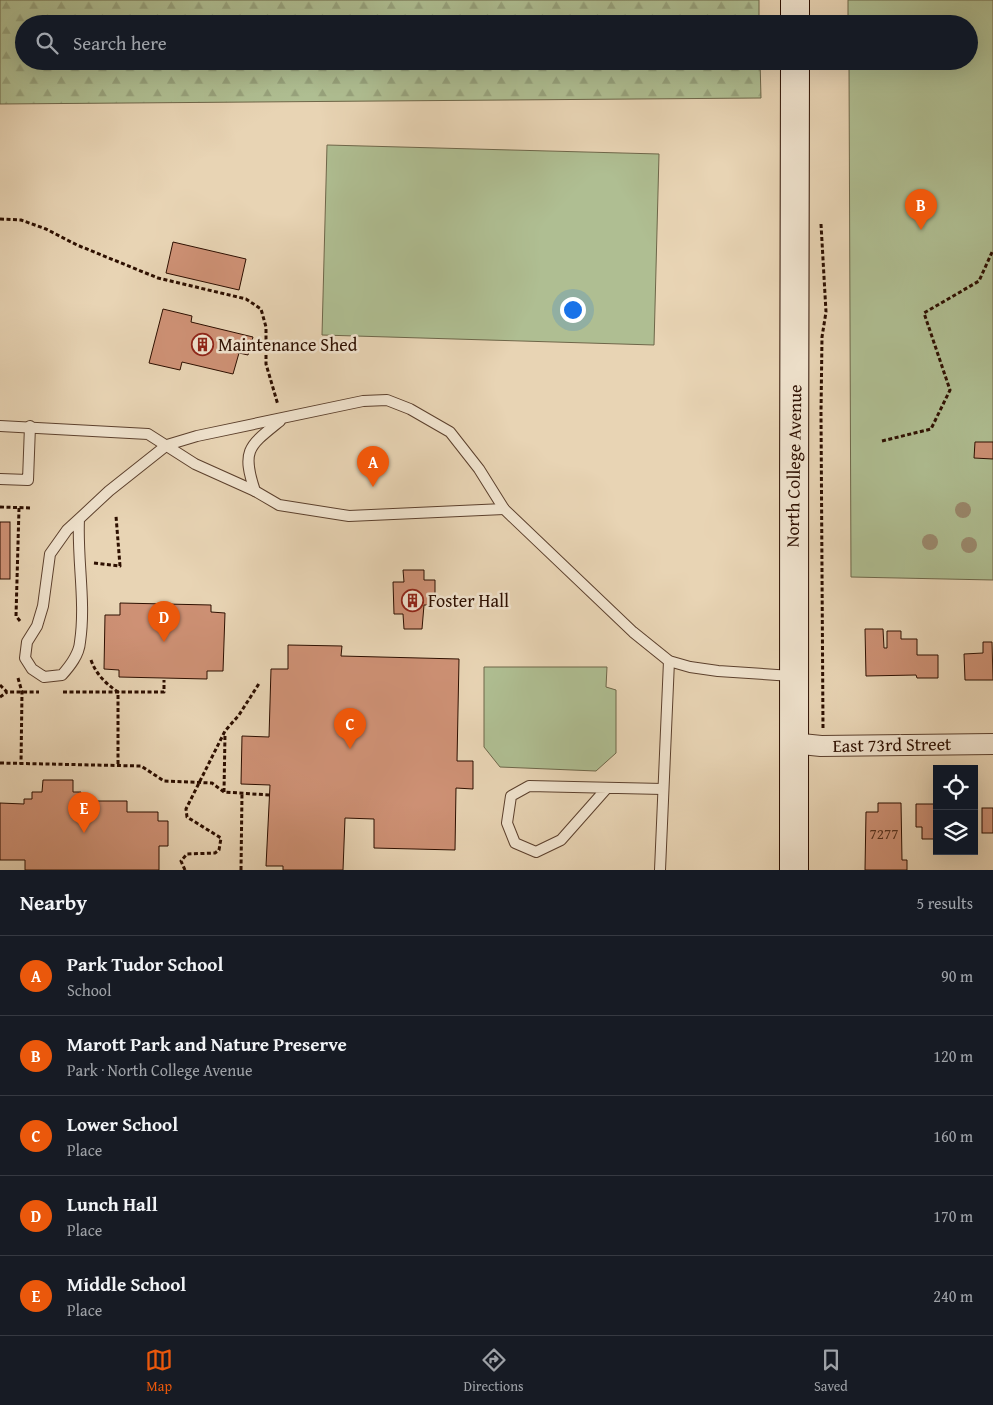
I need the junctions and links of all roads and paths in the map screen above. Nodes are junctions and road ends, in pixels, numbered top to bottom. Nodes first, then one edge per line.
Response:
1 (795, 0) edge
2 (795, 15) edge
3 (796, 70) edge
4 (820, 216) dead end
5 (0, 219) edge
6 (993, 250) edge
7 (282, 420) junction
8 (0, 426) edge
9 (30, 426) junction
10 (882, 441) dead end
11 (167, 445) junction
12 (0, 479) edge
13 (255, 491) junction
14 (0, 507) edge
15 (19, 508) junction
16 (32, 508) dead end
17 (504, 509) junction
18 (116, 516) dead end
19 (79, 519) junction
20 (93, 571) dead end
21 (20, 621) dead end
22 (88, 651) dead end
23 (669, 661) junction
24 (792, 676) junction
25 (164, 680) dead end
26 (260, 682) dead end
27 (0, 685) edge
28 (7, 692) junction
29 (41, 692) dead end
30 (60, 692) dead end
31 (118, 692) junction
32 (0, 697) edge
33 (225, 731) junction
34 (792, 743) junction
35 (993, 744) edge
36 (821, 746) junction
37 (0, 764) edge
38 (118, 765) junction
39 (200, 782) junction
40 (607, 788) junction
41 (663, 789) junction
42 (224, 792) junction
43 (242, 793) junction
44 (269, 794) dead end
45 (185, 870) edge
46 (241, 870) edge
47 (660, 870) edge
48 (794, 870) edge

1 - 2 main road
3 - 24 main road, North College Avenue
4 - 36 path
5 - 7 path
6 - 10 path
7 - 11 lane
7 - 13 lane
7 - 17 lane
8 - 9 lane
9 - 11 lane
9 - 12 lane
11 - 13 lane
11 - 19 lane
13 - 17 lane
14 - 15 path
15 - 16 path
15 - 21 path
17 - 23 lane
18 - 20 path
19 - 19 lane
22 - 31 path
23 - 24 lane
23 - 41 lane
24 - 34 main road, North College Avenue
25 - 31 path
26 - 33 path
27 - 28 path
28 - 29 path
28 - 32 path
30 - 31 path
31 - 38 path
33 - 39 path
33 - 42 path
34 - 36 street, East 73rd Street
34 - 48 main road, North College Avenue
35 - 36 street, East 73rd Street
37 - 38 path
38 - 39 path
39 - 42 path
39 - 45 path
40 - 40 lane
40 - 41 lane
41 - 47 lane
42 - 43 path
43 - 44 path
43 - 46 path

